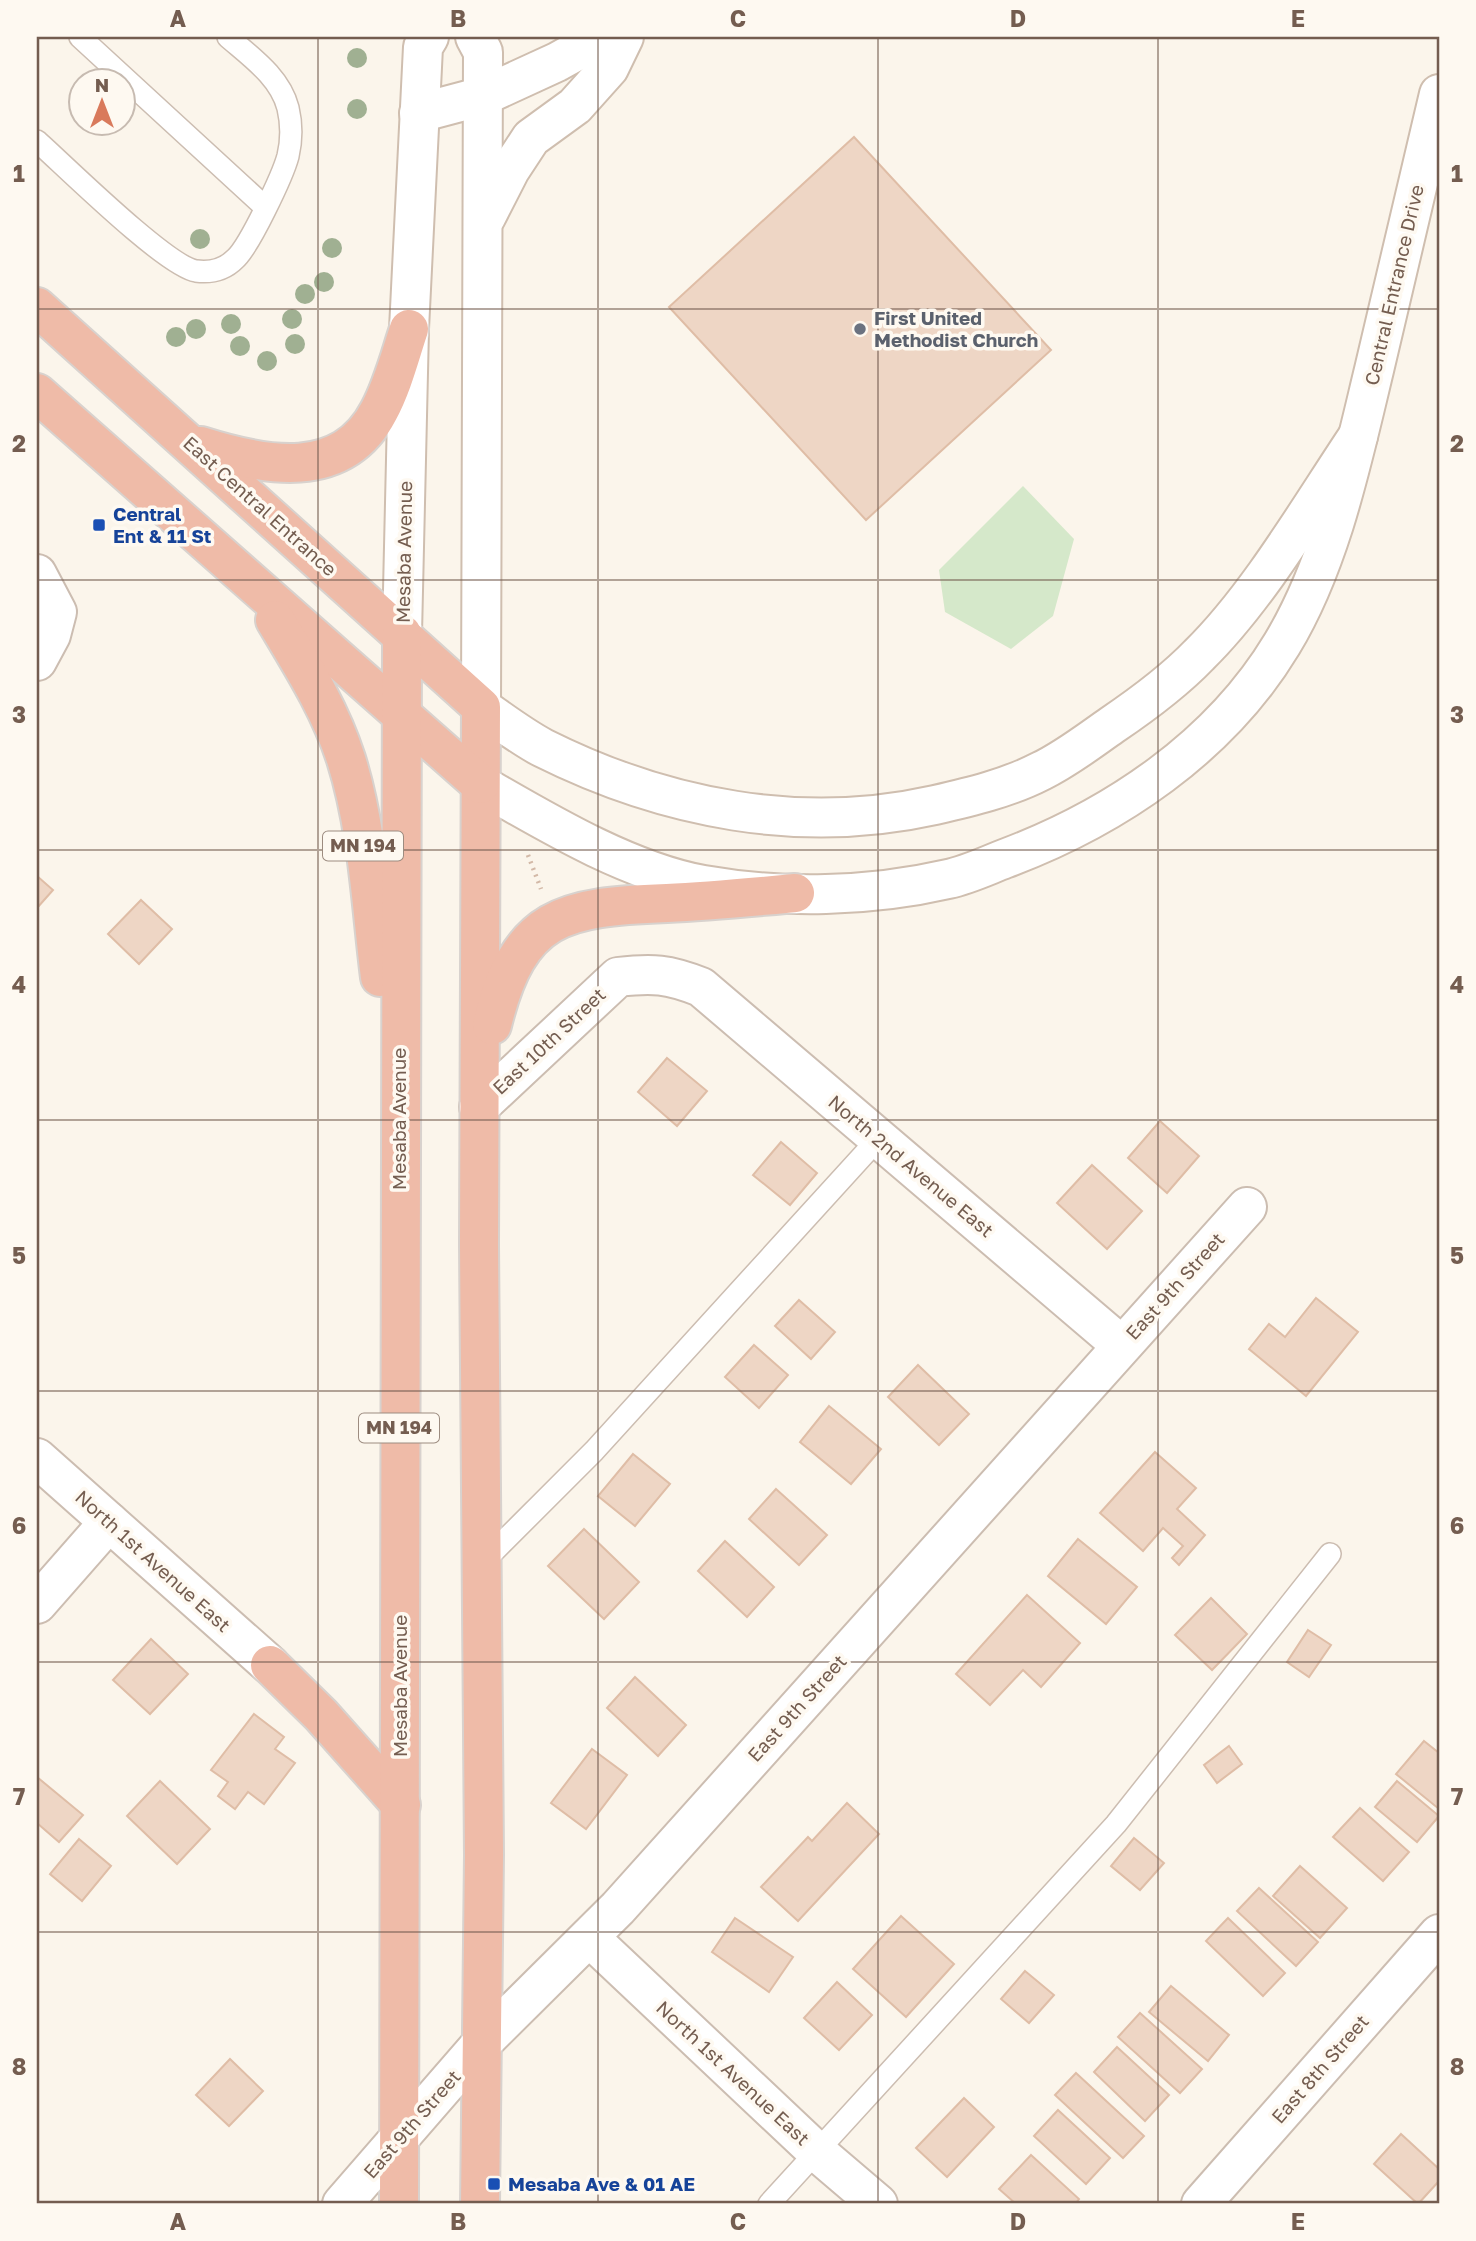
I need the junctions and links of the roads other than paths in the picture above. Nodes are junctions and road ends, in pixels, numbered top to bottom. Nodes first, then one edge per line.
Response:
1 (80, 37) edge
2 (228, 37) edge
3 (429, 37) edge
4 (475, 37) edge
5 (602, 37) edge
6 (624, 37) edge
7 (1439, 94) edge
8 (483, 96) junction
9 (419, 113) junction
10 (37, 141) edge
11 (265, 207) junction
12 (482, 225) junction
13 (37, 307) edge
14 (409, 329) junction
15 (37, 393) edge
16 (1358, 436) junction
17 (190, 443) junction
18 (37, 574) edge
19 (256, 589) junction
20 (402, 634) junction
21 (37, 661) edge
22 (481, 707) junction
23 (402, 718) junction
24 (480, 784) junction
25 (795, 893) junction
26 (701, 987) joint
27 (479, 1092) junction
28 (399, 1126) junction
29 (878, 1139) junction
30 (1247, 1207) dead end
31 (1121, 1345) junction
32 (37, 1458) edge
33 (109, 1522) junction
34 (1330, 1554) dead end
35 (482, 1563) junction
36 (37, 1604) edge
37 (270, 1665) joint
38 (401, 1805) junction
39 (1439, 1934) edge
40 (590, 1938) junction
41 (481, 2043) junction
42 (400, 2139) junction
43 (817, 2152) junction
44 (342, 2204) edge
45 (399, 2204) edge
46 (480, 2204) edge
47 (769, 2204) edge
48 (878, 2204) edge
49 (1201, 2204) edge

1 - 11 lane
2 - 11 lane
3 - 9 street, Mesaba Avenue
4 - 8 street
5 - 8 street
6 - 12 street
7 - 16 street, Central Entrance Drive
8 - 9 street
8 - 12 street
9 - 14 street, Mesaba Avenue
10 - 11 lane
12 - 22 street
13 - 17 highway, East Central Entrance
14 - 17 highway
14 - 20 street, Mesaba Avenue
15 - 19 highway, MN 194
16 - 22 street, Central Entrance Drive
16 - 25 street, Central Entrance Drive
17 - 20 highway, East Central Entrance
18 - 21 street
19 - 23 highway, MN 194
19 - 28 highway, MN 194
20 - 22 highway, East Central Entrance
20 - 23 highway, Mesaba Avenue
22 - 24 highway
23 - 24 highway
23 - 28 highway, Mesaba Avenue / MN 194
24 - 25 street, Central Entrance Drive
24 - 27 highway
25 - 27 highway
26 - 27 street, East 10th Street
26 - 29 street, North 2nd Avenue East
27 - 35 highway
28 - 38 highway, Mesaba Avenue / MN 194
29 - 31 street, North 2nd Avenue East
29 - 35 lane
30 - 31 street, East 9th Street
31 - 40 street, East 9th Street
32 - 33 street, North 1st Avenue East
33 - 36 street
33 - 37 street, North 1st Avenue East
34 - 43 lane
35 - 41 highway
37 - 38 highway
38 - 42 highway, Mesaba Avenue / MN 194
39 - 49 street, East 8th Street
40 - 41 street, East 9th Street
40 - 43 street, North 1st Avenue East
41 - 42 street, East 9th Street
41 - 46 highway
42 - 44 street, East 9th Street
42 - 45 highway, Mesaba Avenue / MN 194
43 - 47 lane
43 - 48 street, North 1st Avenue East

